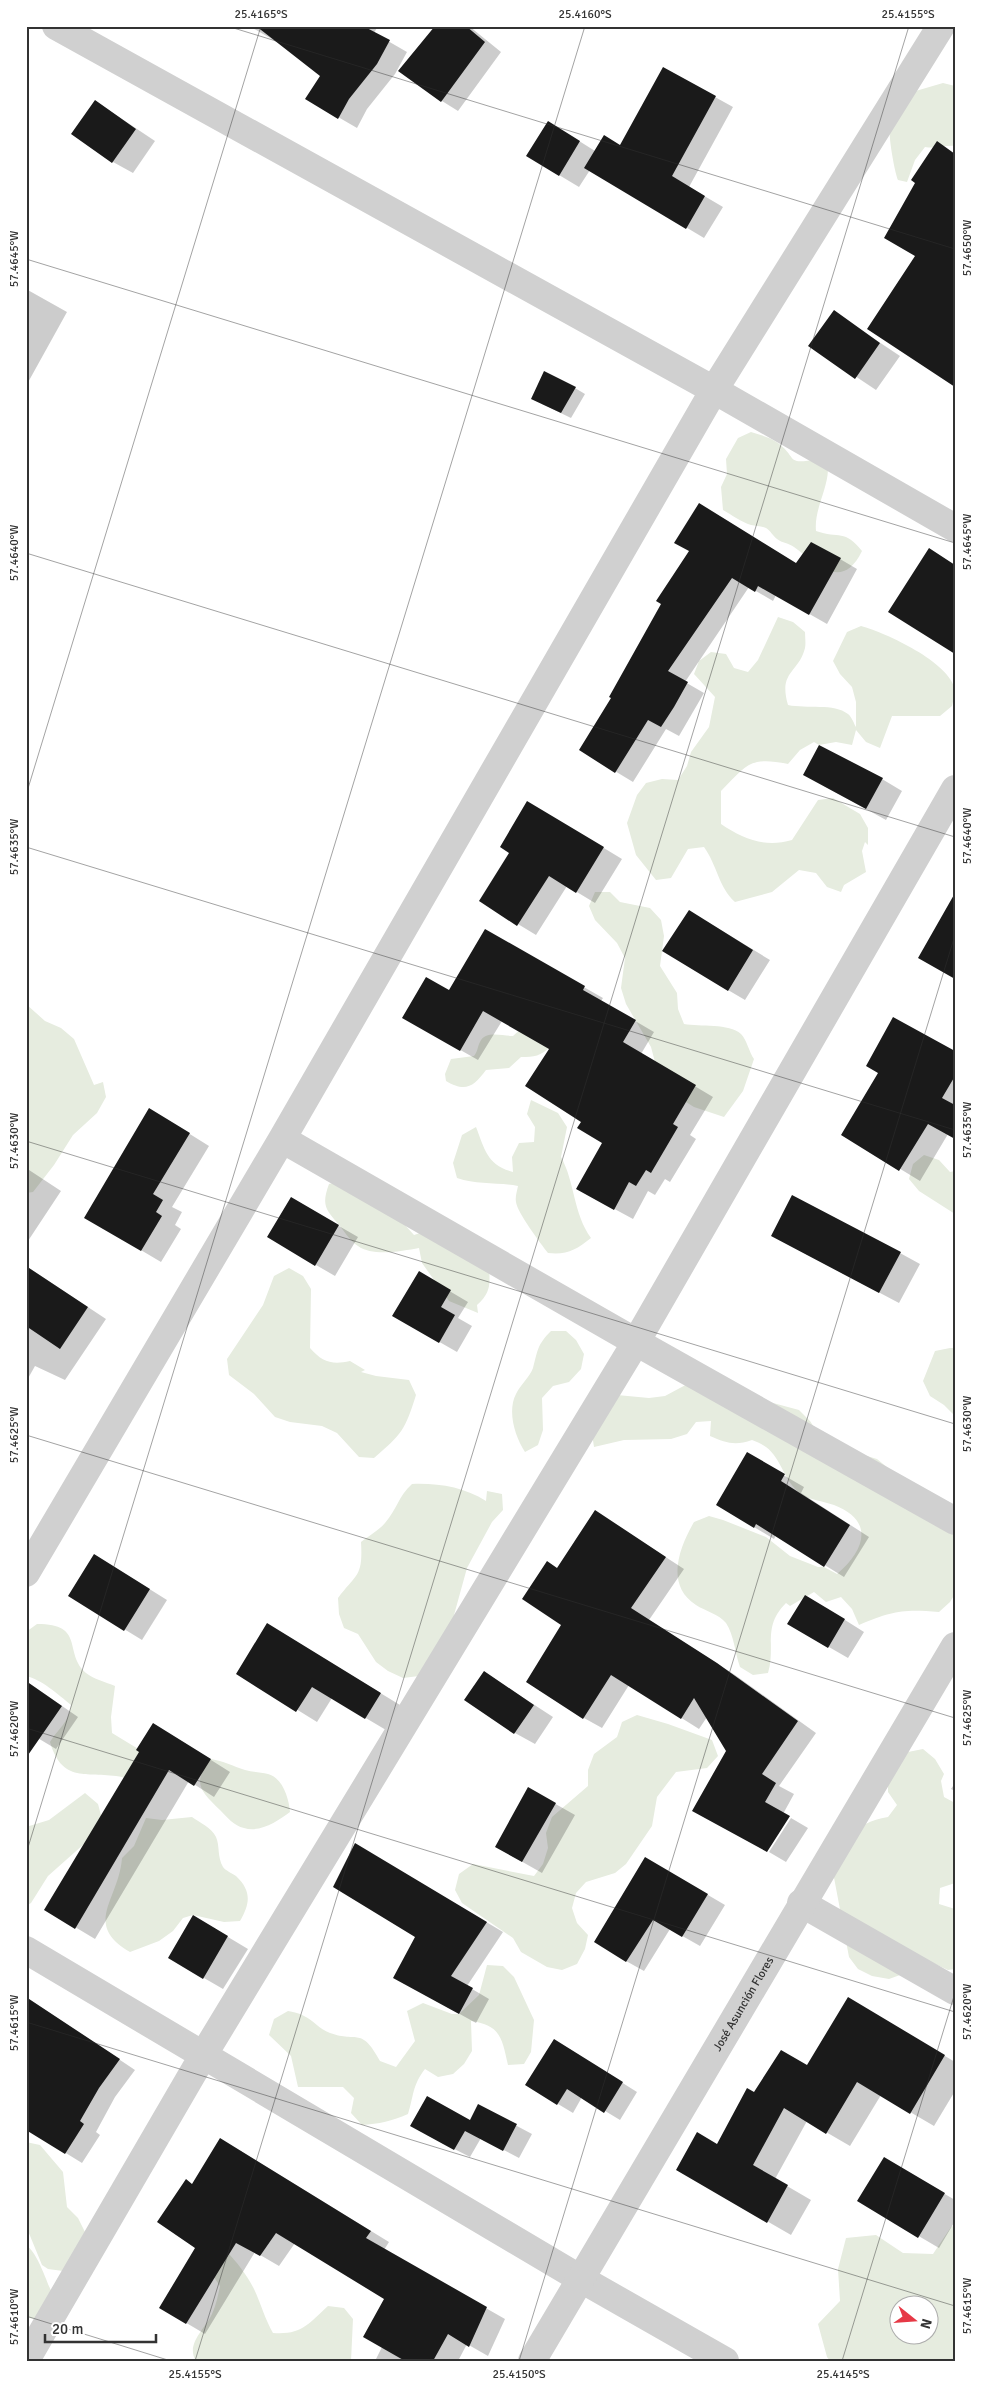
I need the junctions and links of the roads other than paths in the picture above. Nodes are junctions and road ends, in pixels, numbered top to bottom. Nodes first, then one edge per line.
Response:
1 (56, 26) edge
2 (941, 26) edge
3 (714, 390) junction
4 (955, 528) edge
5 (955, 789) edge
6 (282, 1139) junction
7 (636, 1342) junction
8 (955, 1521) edge
9 (26, 1573) edge
10 (955, 1646) edge
11 (801, 1903) junction
12 (26, 1950) edge
13 (955, 1991) edge
14 (204, 2054) junction
15 (581, 2279) junction
16 (26, 2360) edge
17 (532, 2361) edge
18 (725, 2361) edge

1 - 3 street
2 - 3 street
3 - 4 street
3 - 6 street
5 - 7 street
6 - 7 street
6 - 9 street
7 - 8 street
7 - 14 street
10 - 11 street, José Asunción Flores
11 - 13 street
11 - 15 street, José Asunción Flores
12 - 14 street
14 - 15 street
14 - 16 street
15 - 17 street, José Asunción Flores
15 - 18 street

